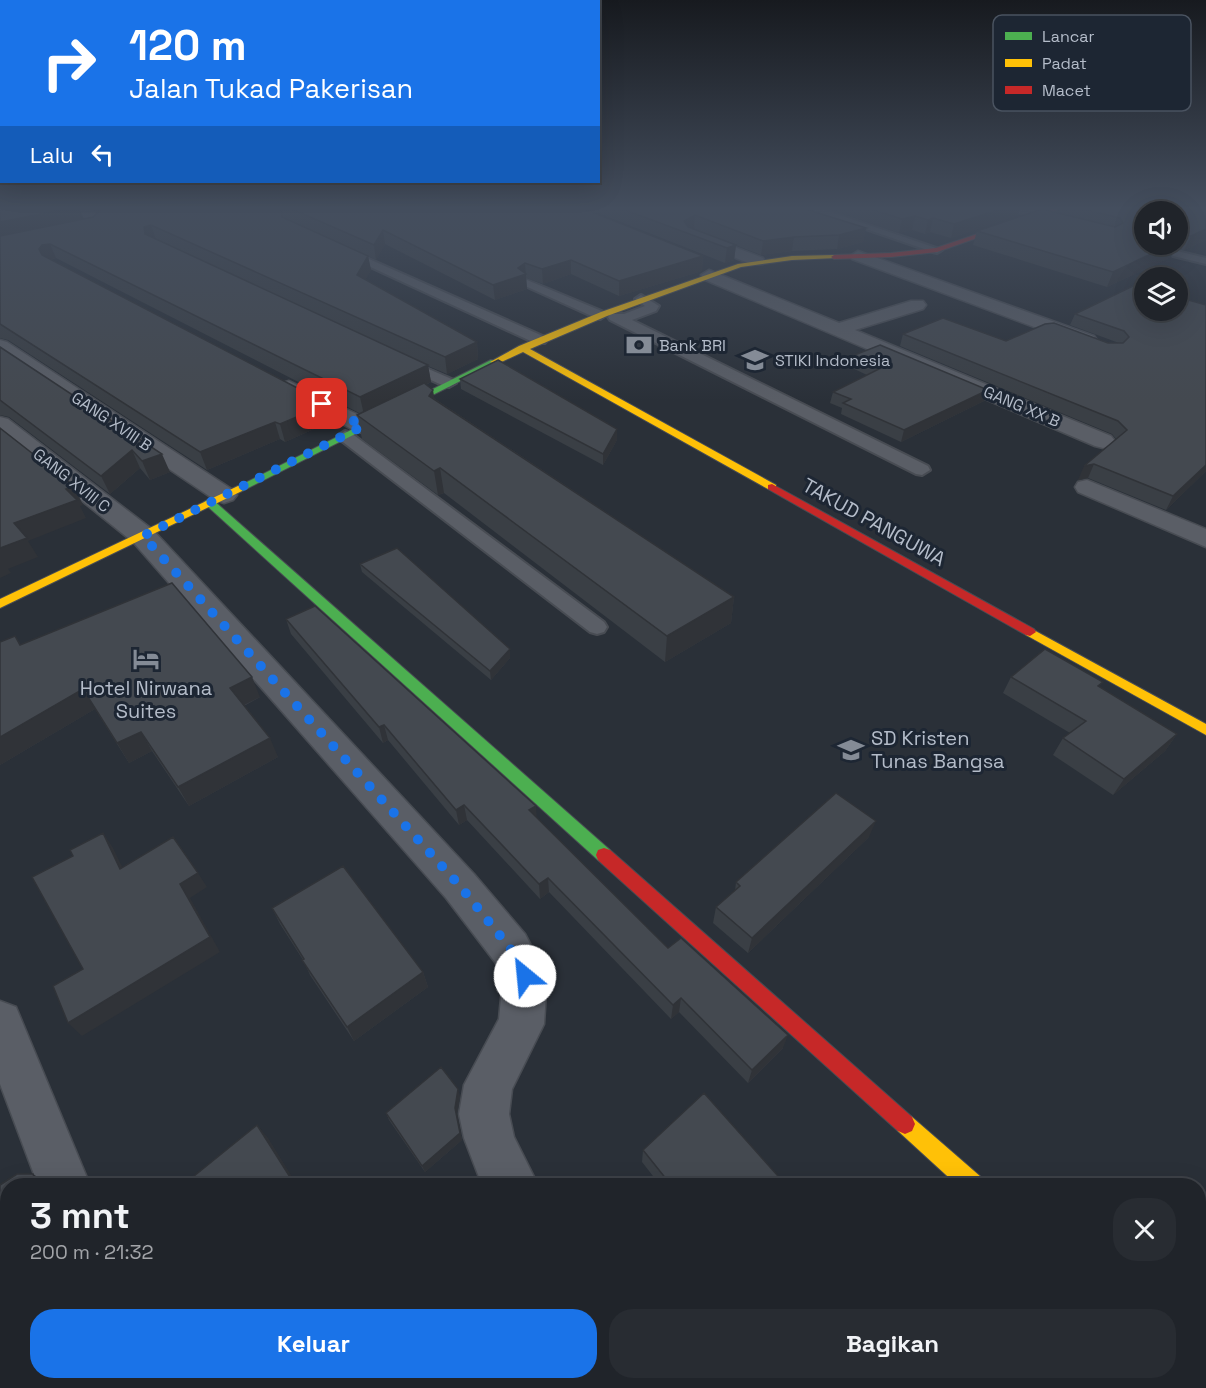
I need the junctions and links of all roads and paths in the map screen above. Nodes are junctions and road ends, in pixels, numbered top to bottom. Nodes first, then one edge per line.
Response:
1 (390, 272) edge
2 (704, 272) edge
3 (716, 272) edge
4 (901, 272) edge
5 (527, 283) edge
6 (641, 299) junction
7 (917, 304) dead end
8 (602, 314) junction
9 (620, 319) junction
10 (838, 329) junction
11 (540, 339) junction
12 (1100, 345) edge
13 (0, 346) edge
14 (522, 348) junction
15 (387, 354) edge
16 (268, 376) edge
17 (449, 383) junction
18 (425, 395) junction
19 (444, 409) edge
20 (0, 424) edge
21 (363, 426) junction
22 (345, 436) junction
23 (1103, 441) dead end
24 (922, 470) dead end
25 (1087, 487) dead end
26 (217, 499) junction
27 (143, 536) junction
28 (1206, 539) edge
29 (0, 604) edge
30 (597, 627) dead end
31 (1206, 730) edge
32 (0, 1023) edge
33 (61, 1178) edge
34 (506, 1178) edge
35 (965, 1178) edge

1 - 11 lane
2 - 6 street
3 - 10 street, GANG XX B
4 - 12 street
5 - 8 lane
6 - 8 street
6 - 9 lane
7 - 10 street
8 - 9 lane
8 - 11 street
9 - 24 lane
10 - 23 street, GANG XX B
11 - 14 street
13 - 26 street, GANG XVIII B
14 - 17 street
14 - 31 street, TAKUD PANGUWA
15 - 17 lane
16 - 21 street
17 - 18 street
18 - 19 lane
18 - 21 street
20 - 27 street, GANG XVIII C
21 - 22 street
22 - 26 street
22 - 30 lane
25 - 28 street
26 - 27 street
26 - 35 street
27 - 29 street
27 - 34 street, GANG XVIII C
32 - 33 street

